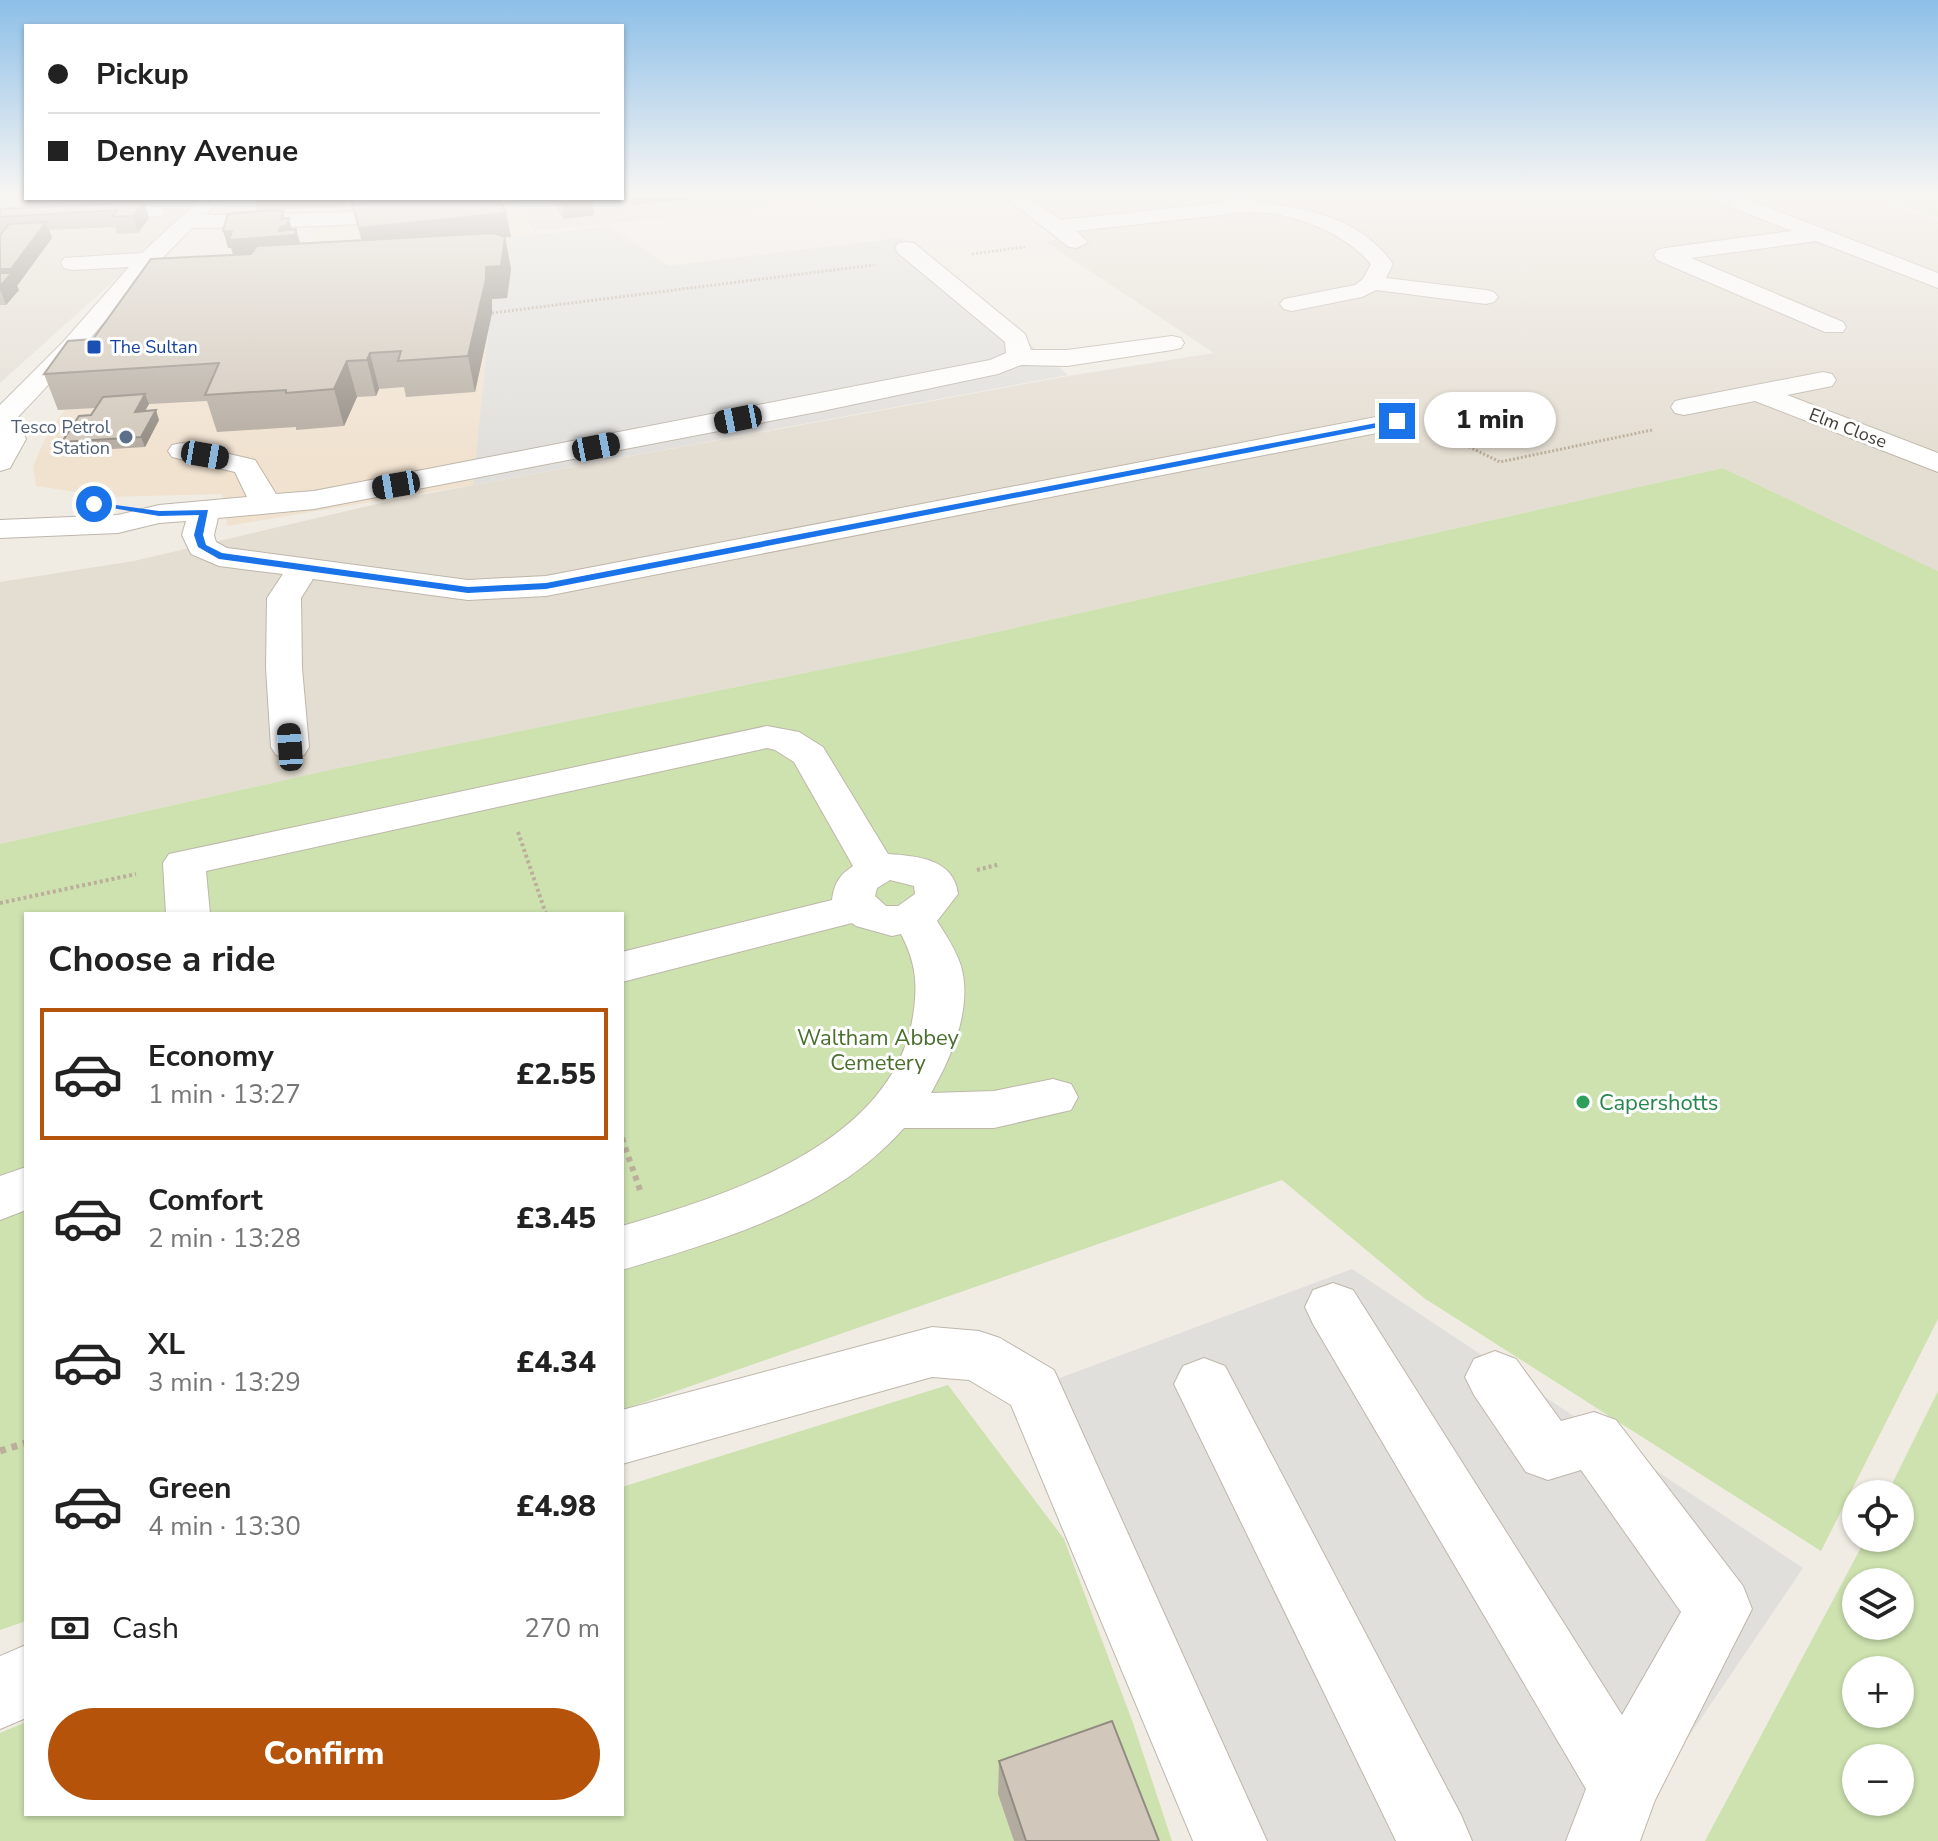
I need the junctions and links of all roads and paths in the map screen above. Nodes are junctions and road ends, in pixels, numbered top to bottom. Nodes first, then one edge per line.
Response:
1 (127, 281) edge
2 (720, 281) edge
3 (945, 281) edge
4 (1726, 281) edge
5 (1372, 283) joint
6 (1267, 289) dead end
7 (1486, 297) dead end
8 (1292, 304) junction
9 (492, 313) edge
10 (1315, 317) dead end
11 (1148, 326) dead end
12 (1834, 327) dead end
13 (1082, 334) dead end
14 (1104, 353) junction
15 (1017, 357) junction
16 (1823, 380) dead end
17 (1758, 393) junction
18 (8, 407) edge
19 (1684, 407) joint
20 (1397, 421) joint
21 (182, 451) dead end
22 (0, 462) edge
23 (1938, 463) edge
24 (264, 506) junction
25 (0, 507) edge
26 (204, 512) junction
27 (159, 514) junction
28 (0, 529) edge
29 (304, 568) junction
30 (290, 747) dead end
31 (505, 793) junction
32 (184, 863) junction
33 (867, 888) junction
34 (0, 903) edge
35 (188, 912) edge
36 (545, 912) edge
37 (624, 966) edge
38 (1053, 1097) dead end
39 (892, 1109) junction
40 (24, 1188) edge
41 (0, 1199) edge
42 (624, 1247) edge
43 (1333, 1307) dead end
44 (1495, 1377) dead end
45 (1204, 1384) dead end
46 (624, 1436) edge
47 (24, 1444) edge
48 (0, 1451) edge
49 (24, 1681) edge
50 (0, 1694) edge
51 (1614, 1812) edge
52 (1230, 1841) edge
53 (1435, 1841) edge

1 - 18 street
2 - 9 path
3 - 15 street
4 - 12 street
5 - 7 street
5 - 8 street
6 - 8 street
8 - 10 street
11 - 14 street
13 - 14 street
14 - 15 street
15 - 24 street
16 - 17 street, Elm Close
17 - 19 street, Elm Close
17 - 23 street, Elm Close
18 - 22 street
19 - 20 path
20 - 29 street
21 - 24 street
24 - 26 street
25 - 27 street
26 - 27 street
26 - 29 street
27 - 28 street
29 - 30 street
31 - 32 street
31 - 33 street
31 - 36 path
32 - 34 path
32 - 35 street
33 - 37 street
33 - 39 street
38 - 39 street
39 - 42 street
40 - 41 street
43 - 51 street
44 - 51 street
45 - 53 street
46 - 52 street
47 - 48 path
49 - 50 street

